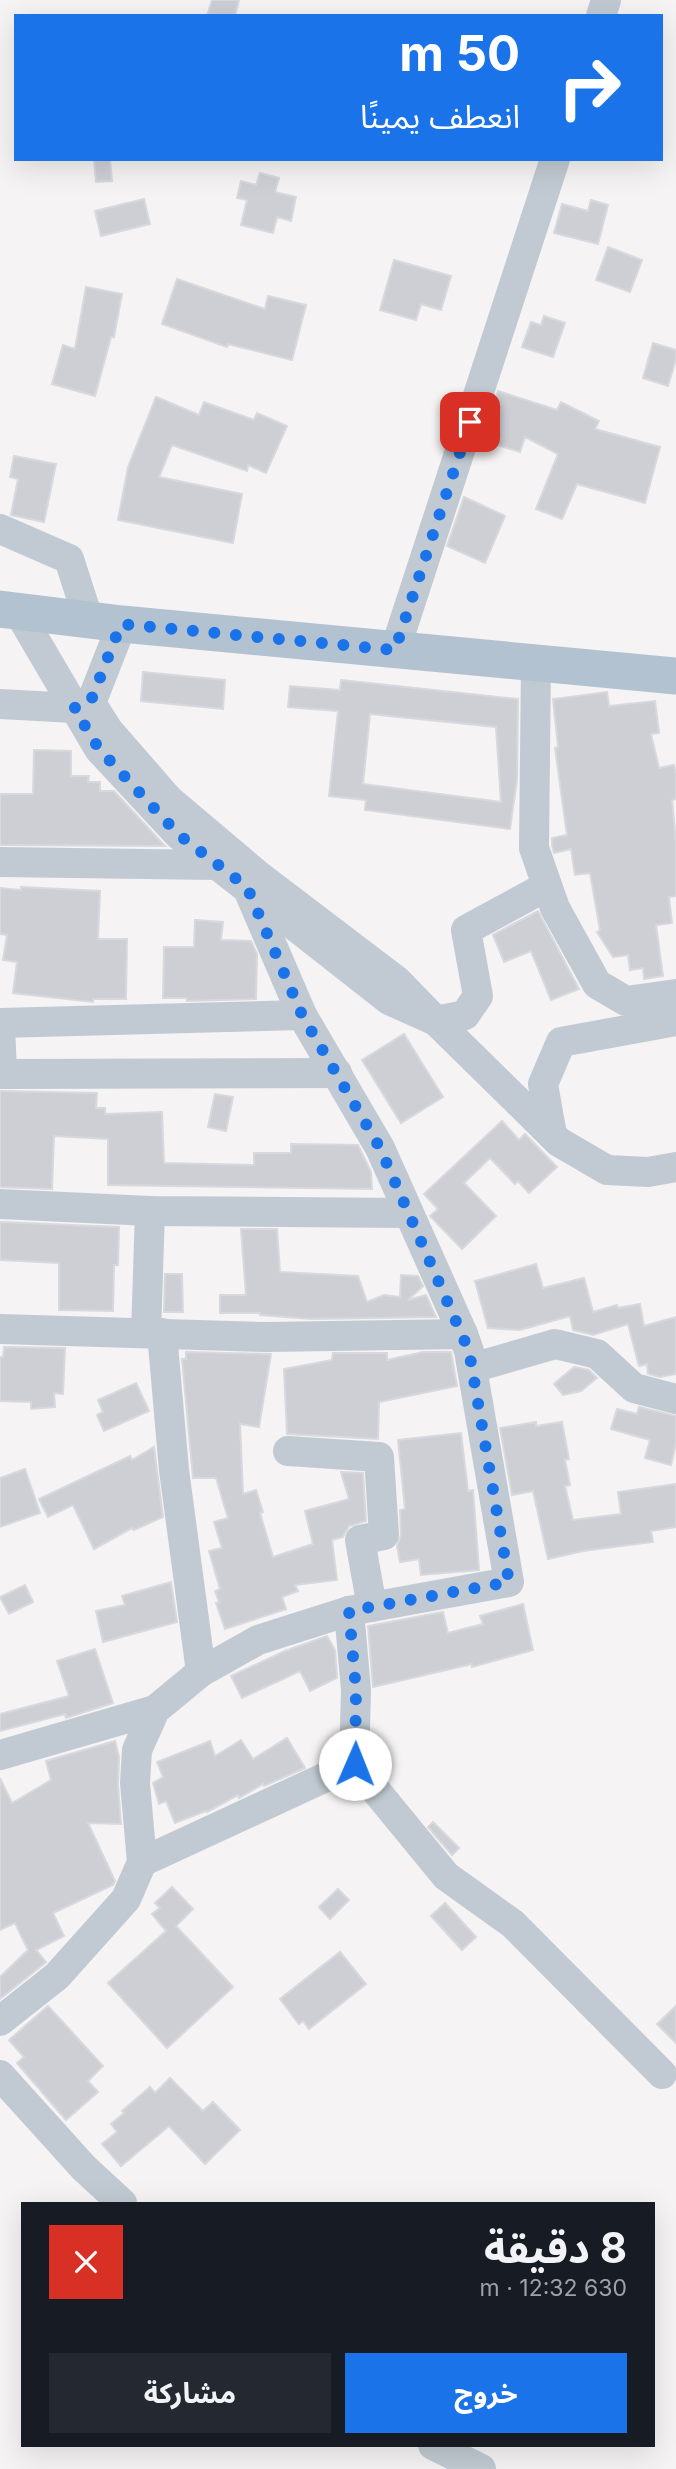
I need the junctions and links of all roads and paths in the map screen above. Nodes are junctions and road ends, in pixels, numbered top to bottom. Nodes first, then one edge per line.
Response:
1 (554, 161) edge
2 (0, 529) edge
3 (9, 610) edge
4 (105, 621) junction
5 (395, 650) junction
6 (536, 662) junction
7 (676, 676) edge
8 (0, 704) edge
9 (82, 705) junction
10 (0, 862) edge
11 (216, 865) junction
12 (547, 886) junction
13 (247, 887) junction
14 (676, 994) edge
15 (302, 1015) junction
16 (436, 1021) junction
17 (676, 1021) edge
18 (0, 1023) edge
19 (337, 1073) junction
20 (1, 1074) edge
21 (552, 1135) junction
22 (676, 1167) edge
23 (0, 1204) edge
24 (150, 1211) junction
25 (408, 1213) junction
26 (0, 1329) edge
27 (154, 1333) junction
28 (463, 1334) junction
29 (472, 1368) junction
30 (676, 1399) edge
31 (288, 1451) dead end
32 (360, 1609) junction
33 (201, 1672) junction
34 (155, 1710) junction
35 (0, 1755) edge
36 (355, 1764) junction
37 (142, 1861) junction
38 (0, 2021) edge
39 (662, 2074) dead end
40 (0, 2075) edge
41 (121, 2202) edge
42 (437, 2447) edge
43 (481, 2469) edge

1 - 5 street
2 - 4 street
3 - 4 main road
3 - 9 street
4 - 5 main road
4 - 9 street
5 - 6 main road
6 - 7 main road
6 - 12 street
8 - 9 street
9 - 11 street
9 - 16 street
10 - 11 street
11 - 13 street
12 - 14 street
12 - 16 street
13 - 15 street
13 - 16 street
15 - 18 street
15 - 19 street
16 - 21 street
17 - 21 street
18 - 20 street
19 - 20 street
19 - 25 street
21 - 22 street
23 - 24 street
24 - 25 street
24 - 27 street
25 - 28 street
26 - 27 street
27 - 28 street
27 - 33 street
28 - 29 street
29 - 30 street
29 - 32 street
31 - 32 street
32 - 33 street
32 - 36 street
33 - 34 street
34 - 35 street
34 - 37 street
36 - 37 street
36 - 39 street
37 - 38 street
40 - 41 street
42 - 43 street

